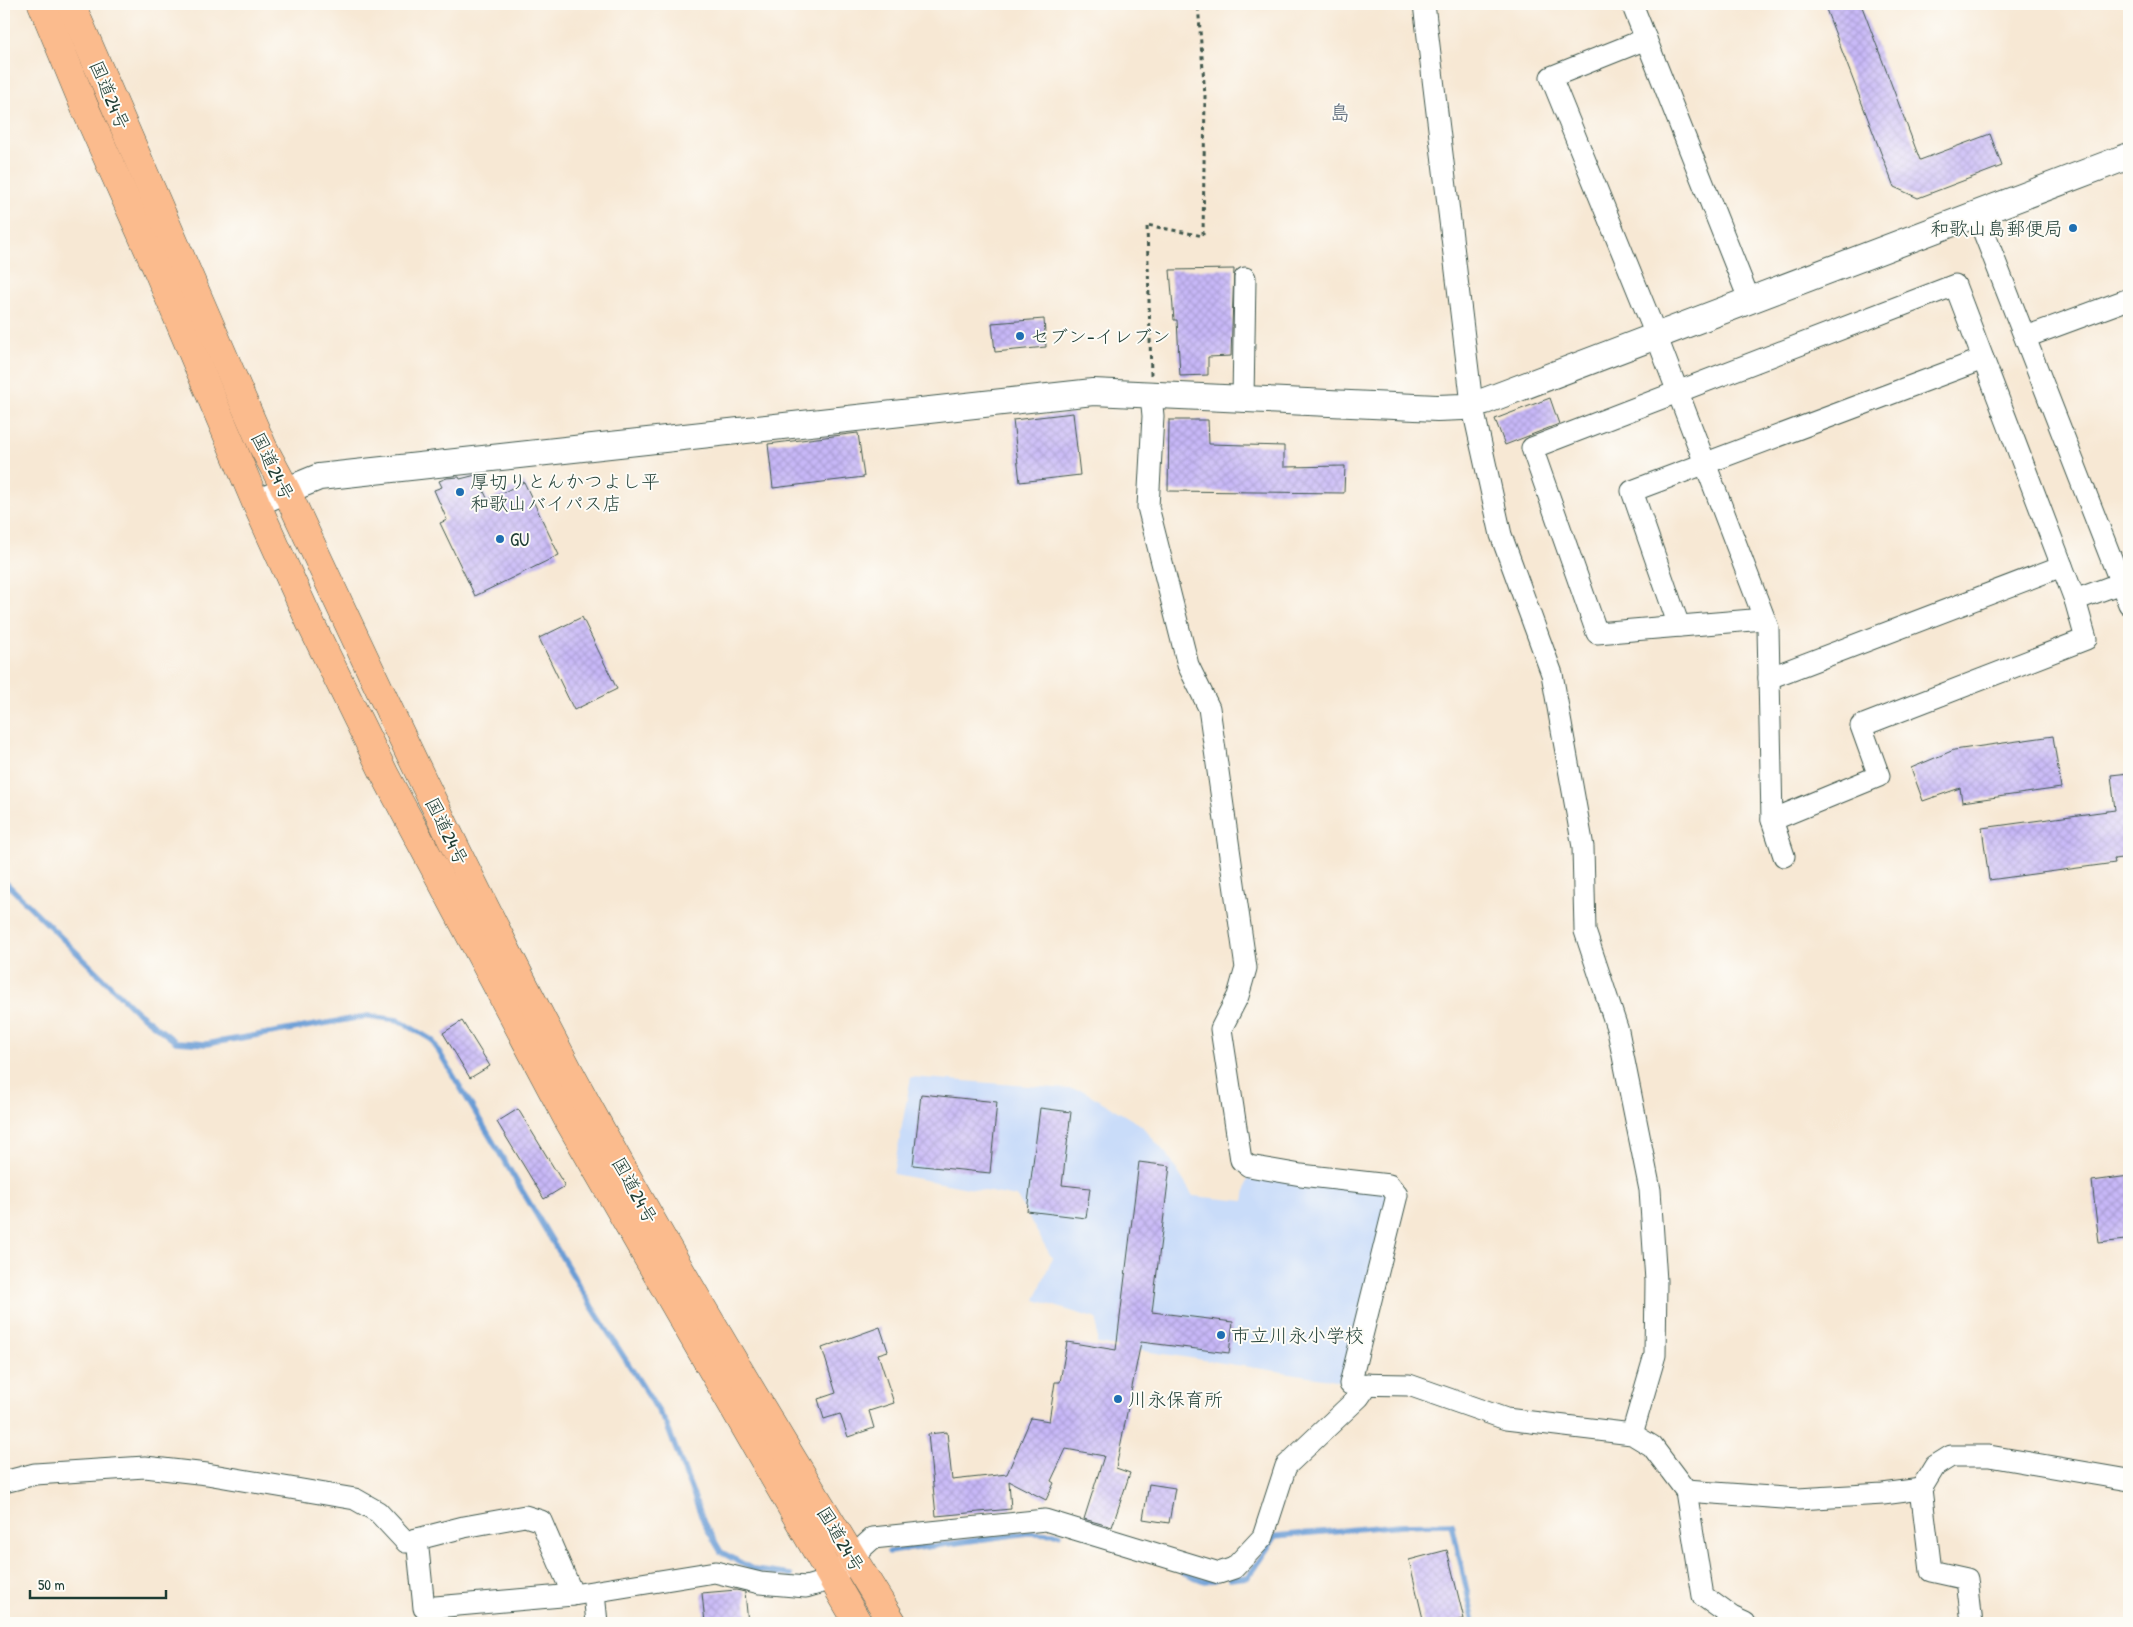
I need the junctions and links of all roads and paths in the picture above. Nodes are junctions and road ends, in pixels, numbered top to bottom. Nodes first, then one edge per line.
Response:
1 (42, 4) edge
2 (71, 4) edge
3 (1198, 4) edge
4 (1424, 4) edge
5 (1632, 4) edge
6 (1646, 39) junction
7 (2129, 156) edge
8 (1977, 215) junction
9 (1245, 278) dead end
10 (1749, 299) junction
11 (2129, 299) edge
12 (1656, 335) junction
13 (2026, 337) junction
14 (1983, 359) junction
15 (1678, 392) junction
16 (1151, 395) junction
17 (1243, 399) junction
18 (1472, 404) junction
19 (1706, 465) junction
20 (286, 490) junction
21 (256, 503) junction
22 (2062, 566) junction
23 (2125, 581) edge
24 (2075, 600) junction
25 (2129, 604) edge
26 (1764, 619) junction
27 (1679, 626) junction
28 (1769, 678) junction
29 (1772, 820) junction
30 (1784, 856) dead end
31 (1368, 1384) junction
32 (1632, 1434) junction
33 (2129, 1480) edge
34 (4, 1482) edge
35 (1921, 1489) junction
36 (1686, 1492) junction
37 (418, 1538) junction
38 (852, 1557) junction
39 (833, 1580) junction
40 (583, 1594) junction
41 (597, 1623) edge
42 (858, 1623) edge
43 (893, 1623) edge
44 (1745, 1623) edge
45 (1972, 1623) edge

1 - 21 highway, 国道24号
2 - 20 highway, 国道24号
3 - 16 path
4 - 18 street
5 - 6 street
6 - 10 street
6 - 12 street
7 - 8 street
8 - 10 street
8 - 13 street
9 - 17 street
10 - 12 street
11 - 13 street
12 - 15 street
12 - 18 street
13 - 23 street
14 - 15 street
14 - 19 street
14 - 22 street
15 - 19 street
15 - 27 street
16 - 17 street
16 - 20 street
16 - 31 street
17 - 18 street
18 - 32 street
19 - 26 street
19 - 27 street
20 - 21 street
20 - 38 highway, 国道24号
21 - 39 highway, 国道24号
22 - 24 street
22 - 28 street
23 - 24 street
23 - 25 street
24 - 29 street
26 - 27 street
26 - 28 street
28 - 29 street
29 - 30 street
31 - 32 street
31 - 38 street
32 - 36 street
33 - 35 street
34 - 37 street
35 - 36 street
35 - 45 street
36 - 44 street
37 - 40 street
37 - 40 street
38 - 39 street
38 - 43 highway, 国道24号
39 - 40 street
39 - 42 highway, 国道24号
40 - 41 street

